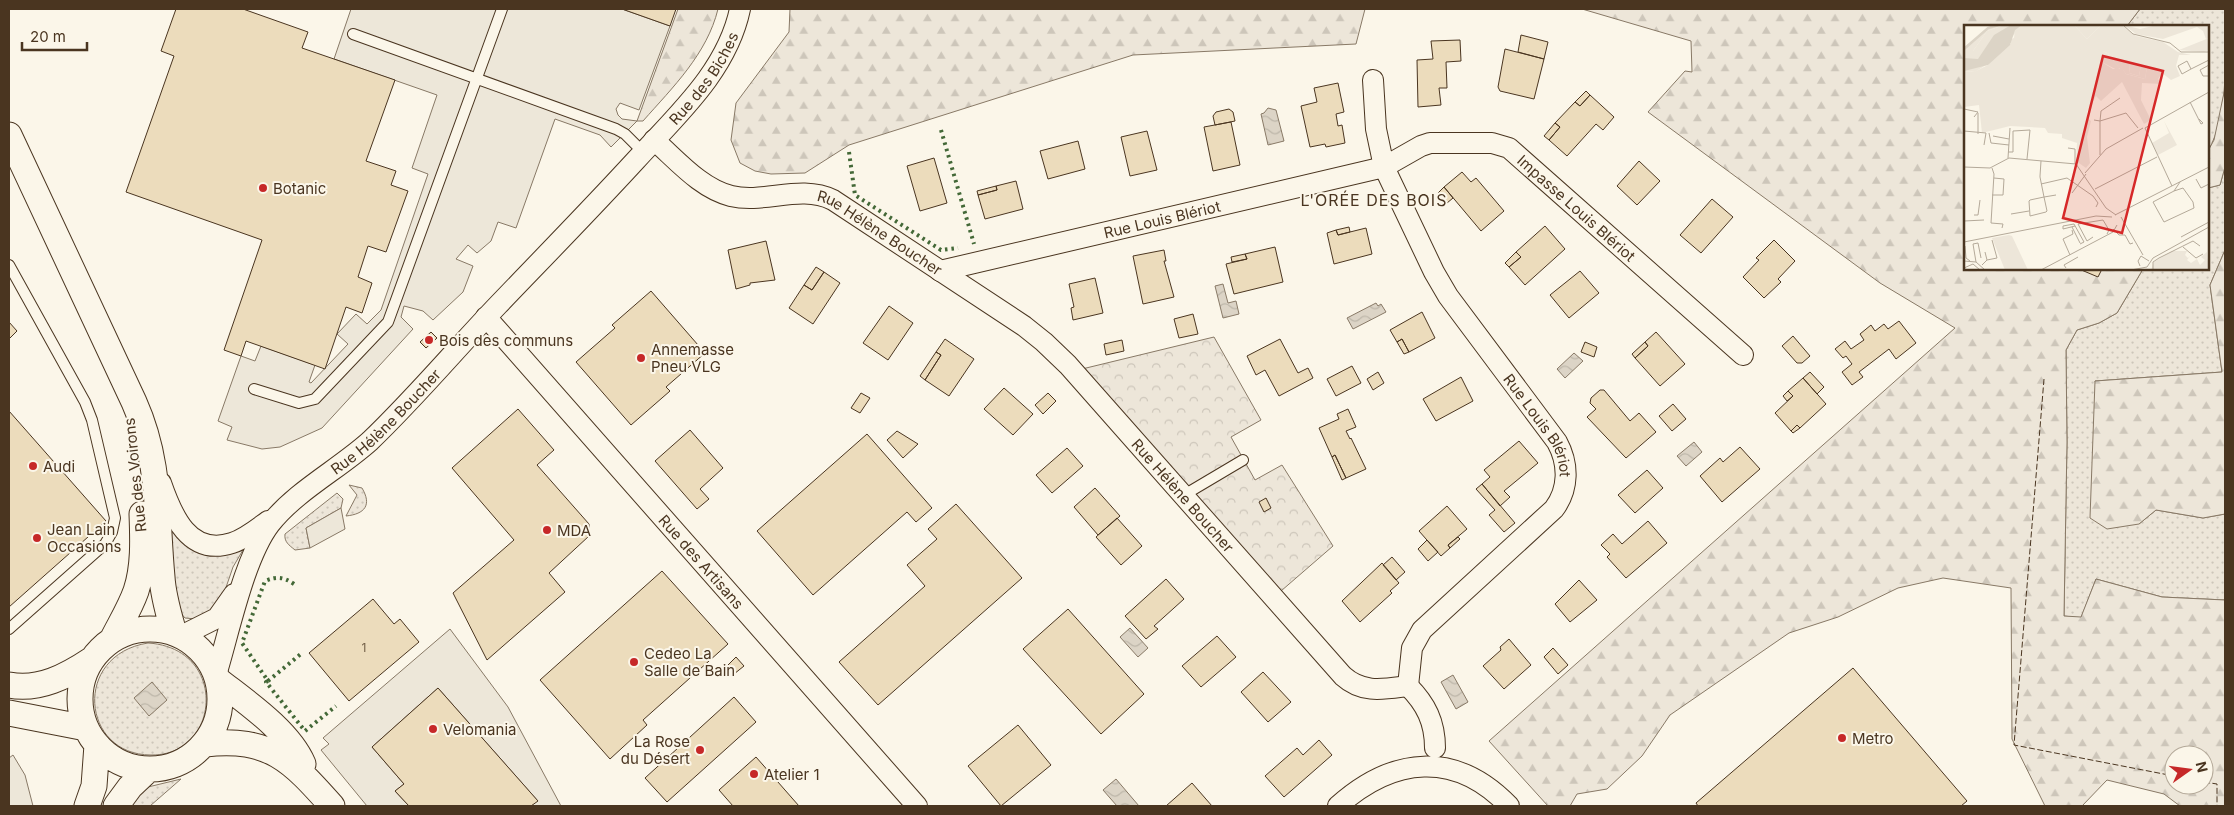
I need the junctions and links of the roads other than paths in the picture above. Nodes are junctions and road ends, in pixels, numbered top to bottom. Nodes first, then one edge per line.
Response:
1 (502, 9) edge
2 (740, 9) edge
3 (353, 34) dead end
4 (477, 79) junction
5 (1372, 80) dead end
6 (9, 135) edge
7 (649, 146) junction
8 (1384, 167) junction
9 (9, 265) edge
10 (940, 271) junction
11 (486, 317) junction
12 (1743, 355) dead end
13 (116, 364) junction
14 (254, 389) dead end
15 (153, 460) junction
16 (1243, 460) dead end
17 (1184, 495) junction
18 (280, 513) junction
19 (246, 575) junction
20 (9, 629) edge
21 (178, 634) junction
22 (112, 640) junction
23 (91, 660) junction
24 (217, 678) junction
25 (1408, 686) junction
26 (14, 698) edge
27 (91, 737) junction
28 (205, 744) junction
29 (1436, 748) dead end
30 (148, 770) junction
31 (311, 783) junction
32 (87, 806) edge
33 (116, 806) edge
34 (332, 806) edge
35 (917, 806) edge
36 (1338, 806) edge
37 (1509, 806) edge

1 - 4 lane
2 - 7 street, Rue des Biches
3 - 4 lane
4 - 7 lane
4 - 14 lane
5 - 8 street, Rue Louis Blériot
6 - 13 street, Rue des Voirons
7 - 10 street, Rue Hélène Boucher
7 - 11 street, Rue Hélène Boucher
8 - 10 street, Rue Louis Blériot
8 - 12 street, Impasse Louis Blériot
8 - 25 street, Rue Louis Blériot
9 - 20 lane
10 - 17 street, Rue Hélène Boucher
11 - 18 street, Rue Hélène Boucher
11 - 35 street, Rue des Artisans
13 - 15 street, Rue des Voirons
13 - 22 street, Rue des Voirons
15 - 18 street, Rue Hélène Boucher
15 - 21 street, Rue des Voirons
16 - 17 lane
17 - 25 street, Rue Hélène Boucher
18 - 19 street, Rue Hélène Boucher
19 - 21 street, Rue Hélène Boucher
19 - 24 street, Rue Hélène Boucher
21 - 22 street
21 - 24 street
22 - 23 street
23 - 26 street
23 - 27 street
24 - 28 street
24 - 31 street
25 - 29 street
26 - 27 street
27 - 30 street
27 - 32 street
28 - 30 street
28 - 31 street
30 - 33 street
31 - 34 street
36 - 37 street

